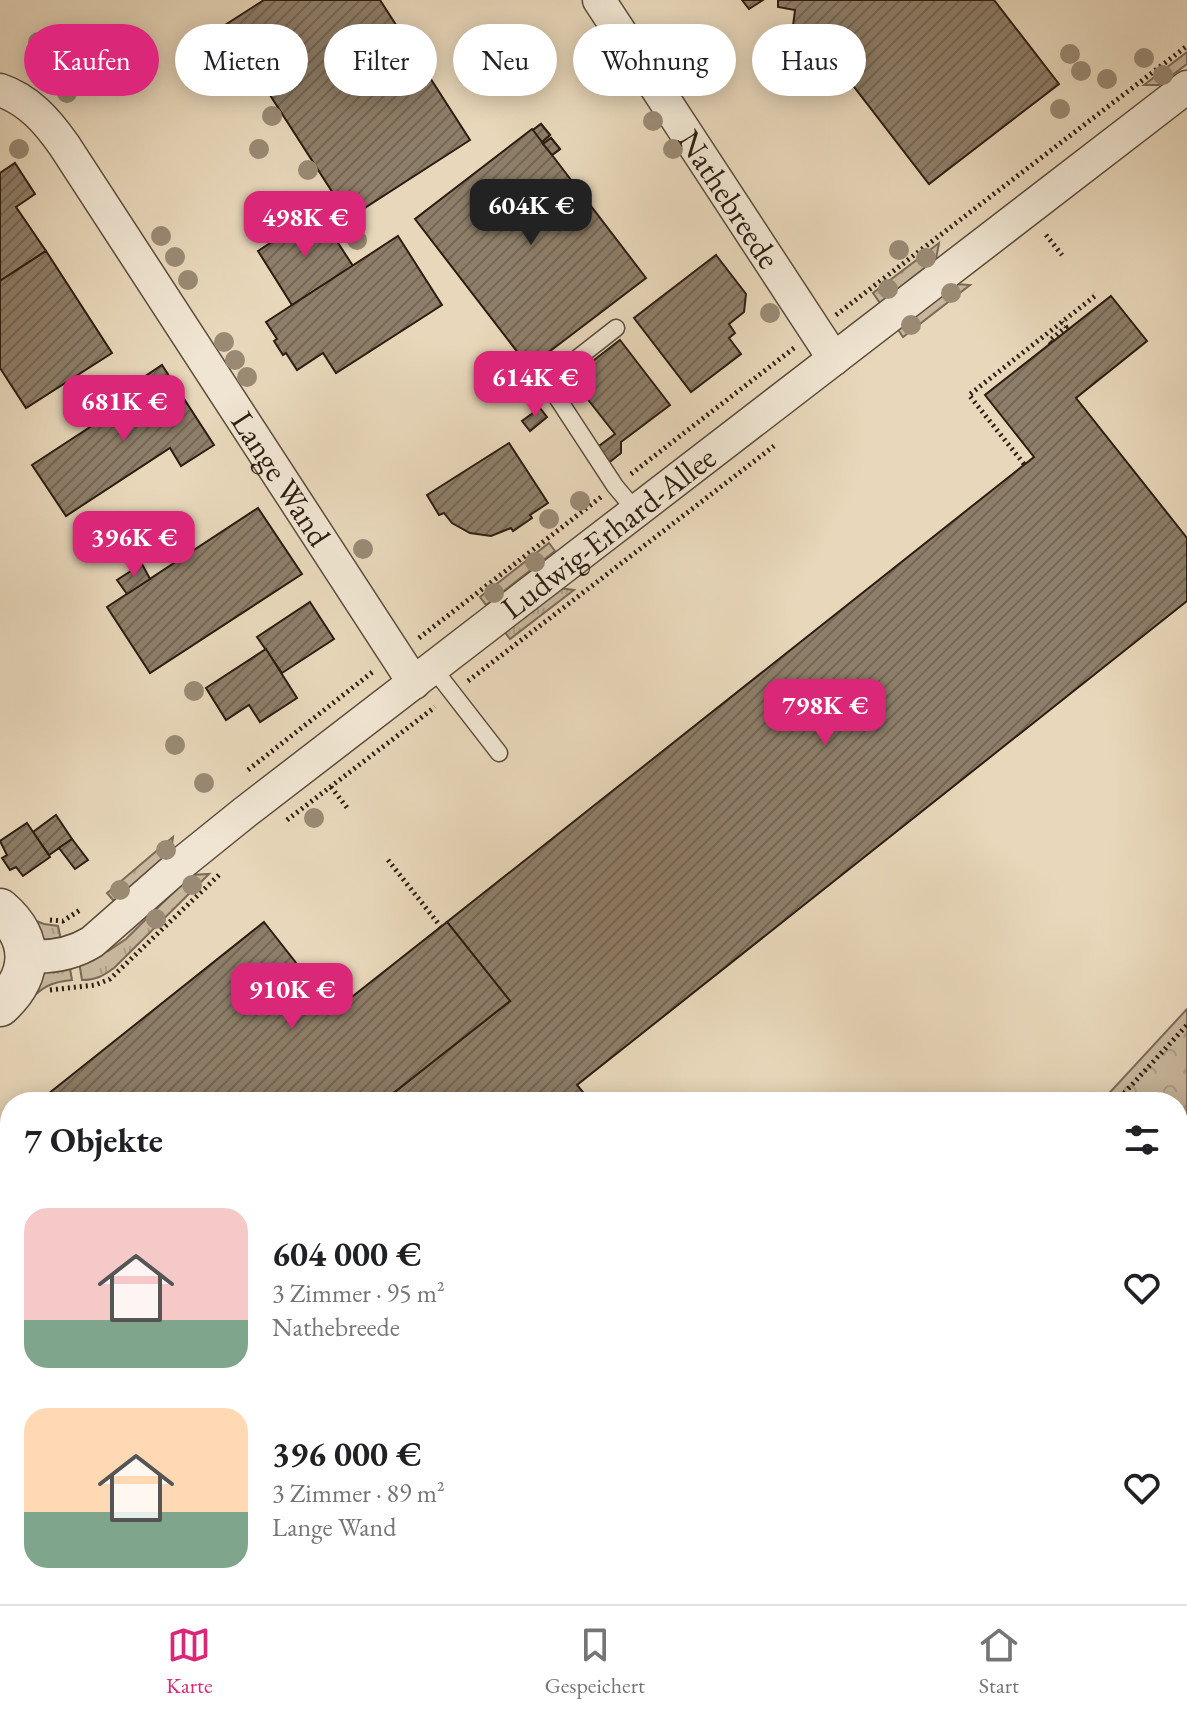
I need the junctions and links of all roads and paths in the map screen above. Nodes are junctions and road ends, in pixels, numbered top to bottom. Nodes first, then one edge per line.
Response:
1 (599, 0) edge
2 (1187, 46) edge
3 (1187, 87) edge
4 (0, 90) edge
5 (1046, 235) dead end
6 (1062, 255) dead end
7 (1093, 293) dead end
8 (838, 314) dead end
9 (1062, 322) junction
10 (616, 328) dead end
11 (1051, 343) dead end
12 (834, 359) junction
13 (779, 442) dead end
14 (1024, 464) dead end
15 (636, 511) junction
16 (424, 676) junction
17 (353, 687) dead end
18 (453, 693) junction
19 (499, 753) dead end
20 (237, 778) dead end
21 (331, 787) junction
22 (348, 809) dead end
23 (284, 823) dead end
24 (388, 860) dead end
25 (229, 865) dead end
26 (86, 905) dead end
27 (0, 909) edge
28 (42, 918) dead end
29 (441, 927) dead end
30 (26, 956) junction
31 (43, 995) dead end
32 (0, 1006) edge
33 (1187, 1025) edge
34 (1125, 1092) edge

1 - 12 street, Nathebreede
2 - 8 path
3 - 12 street, Ludwig-Erhard-Allee
4 - 16 street, Lange Wand
5 - 6 path
7 - 9 path
9 - 11 path
9 - 14 path
10 - 15 lane
12 - 15 street, Ludwig-Erhard-Allee
13 - 18 path
15 - 16 street, Ludwig-Erhard-Allee
16 - 18 lane
16 - 30 street, Ludwig-Erhard-Allee
17 - 20 path
18 - 19 lane
18 - 21 path
21 - 22 path
21 - 23 path
24 - 29 path
25 - 31 path
26 - 28 path
27 - 30 street
30 - 32 street
33 - 34 path

